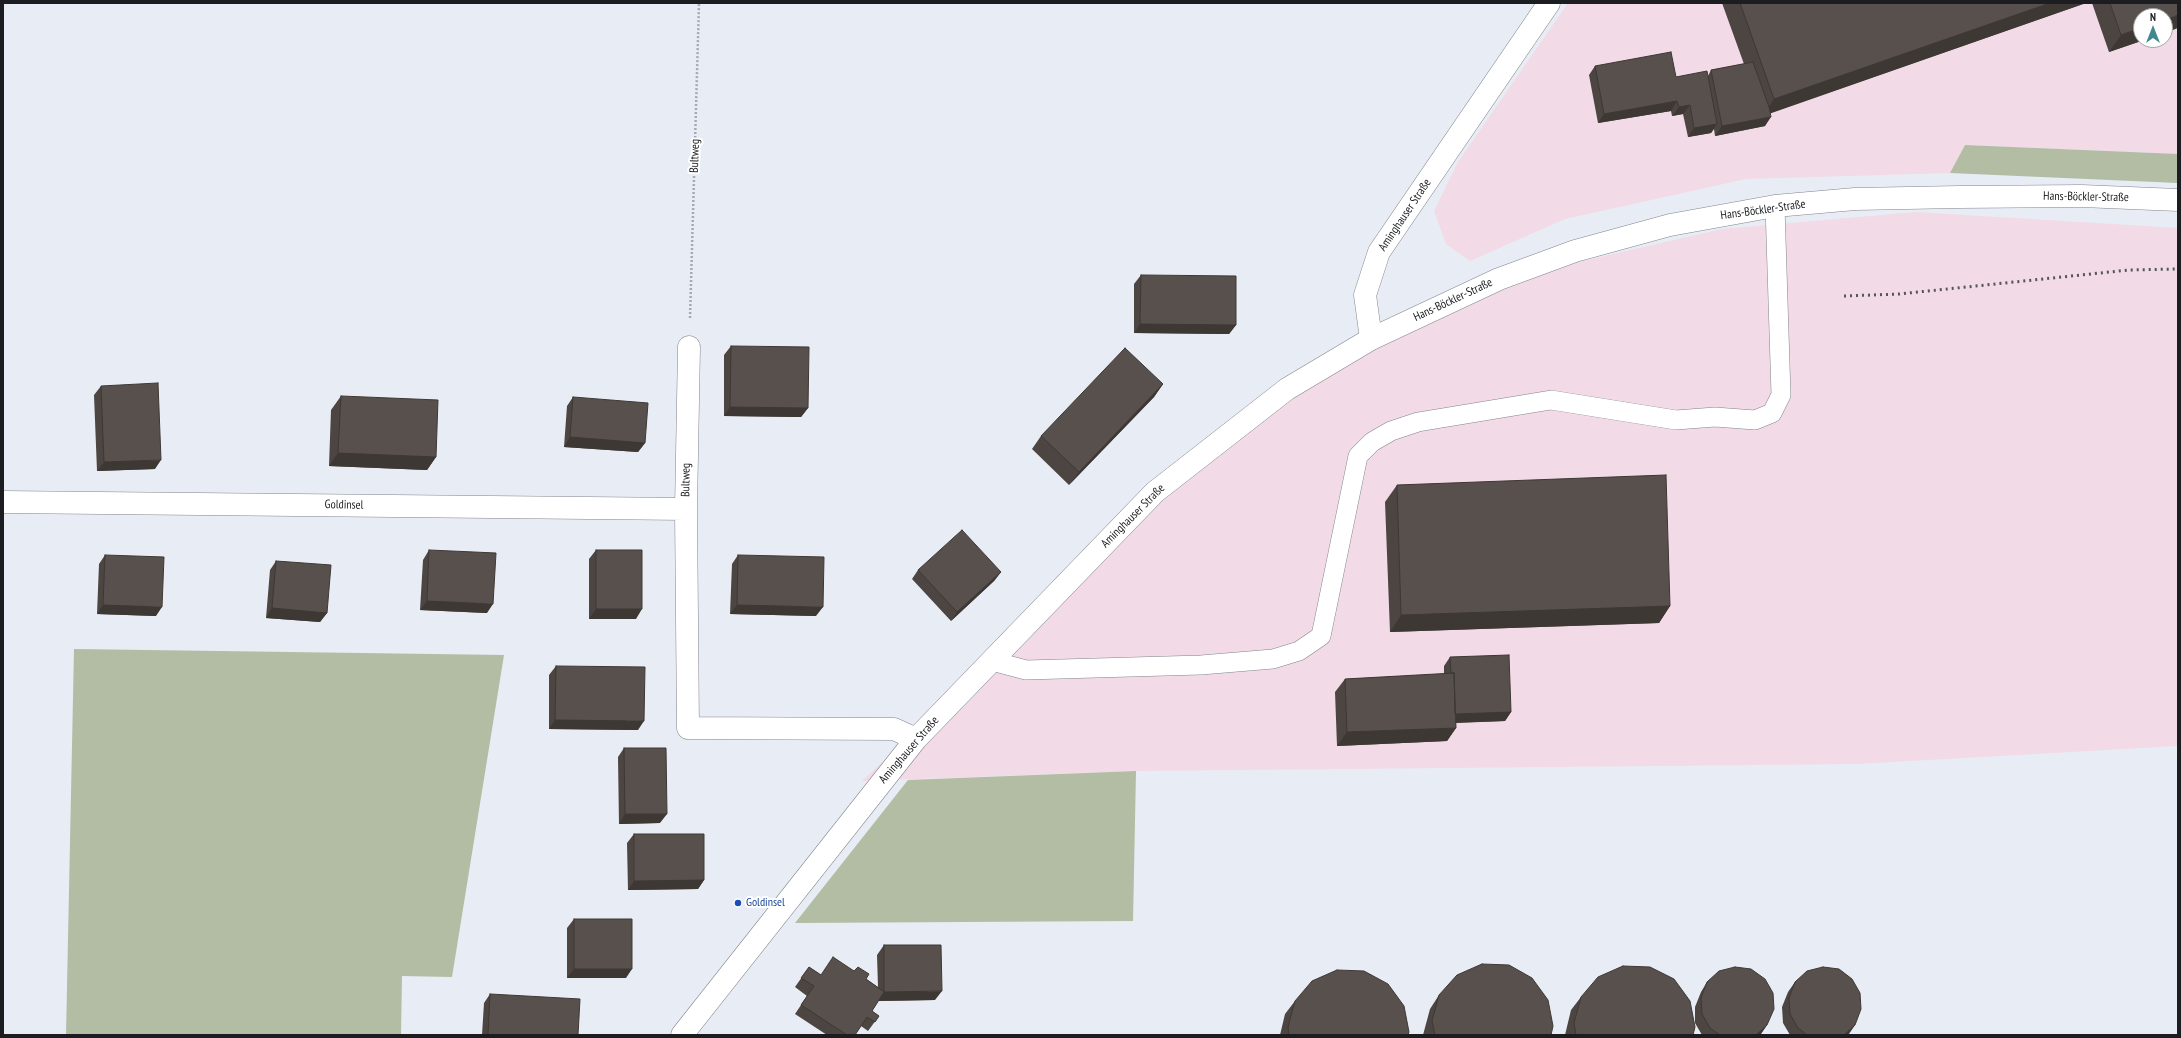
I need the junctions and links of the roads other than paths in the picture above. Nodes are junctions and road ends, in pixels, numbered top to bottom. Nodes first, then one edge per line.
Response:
1 (1549, 3) edge
2 (2178, 200) edge
3 (1775, 206) junction
4 (1370, 339) junction
5 (689, 347) road end
6 (3, 502) edge
7 (686, 509) junction
8 (992, 661) junction
9 (916, 739) junction
10 (682, 1035) edge

1 - 4 street, Aminghauser Straße
2 - 3 street, Hans-Böckler-Straße
3 - 4 street, Hans-Böckler-Straße
3 - 8 lane
4 - 8 street, Aminghauser Straße
5 - 7 street, Bultweg
6 - 7 street, Goldinsel
7 - 9 street, Bultweg
8 - 9 street, Aminghauser Straße
9 - 10 street, Aminghauser Straße

